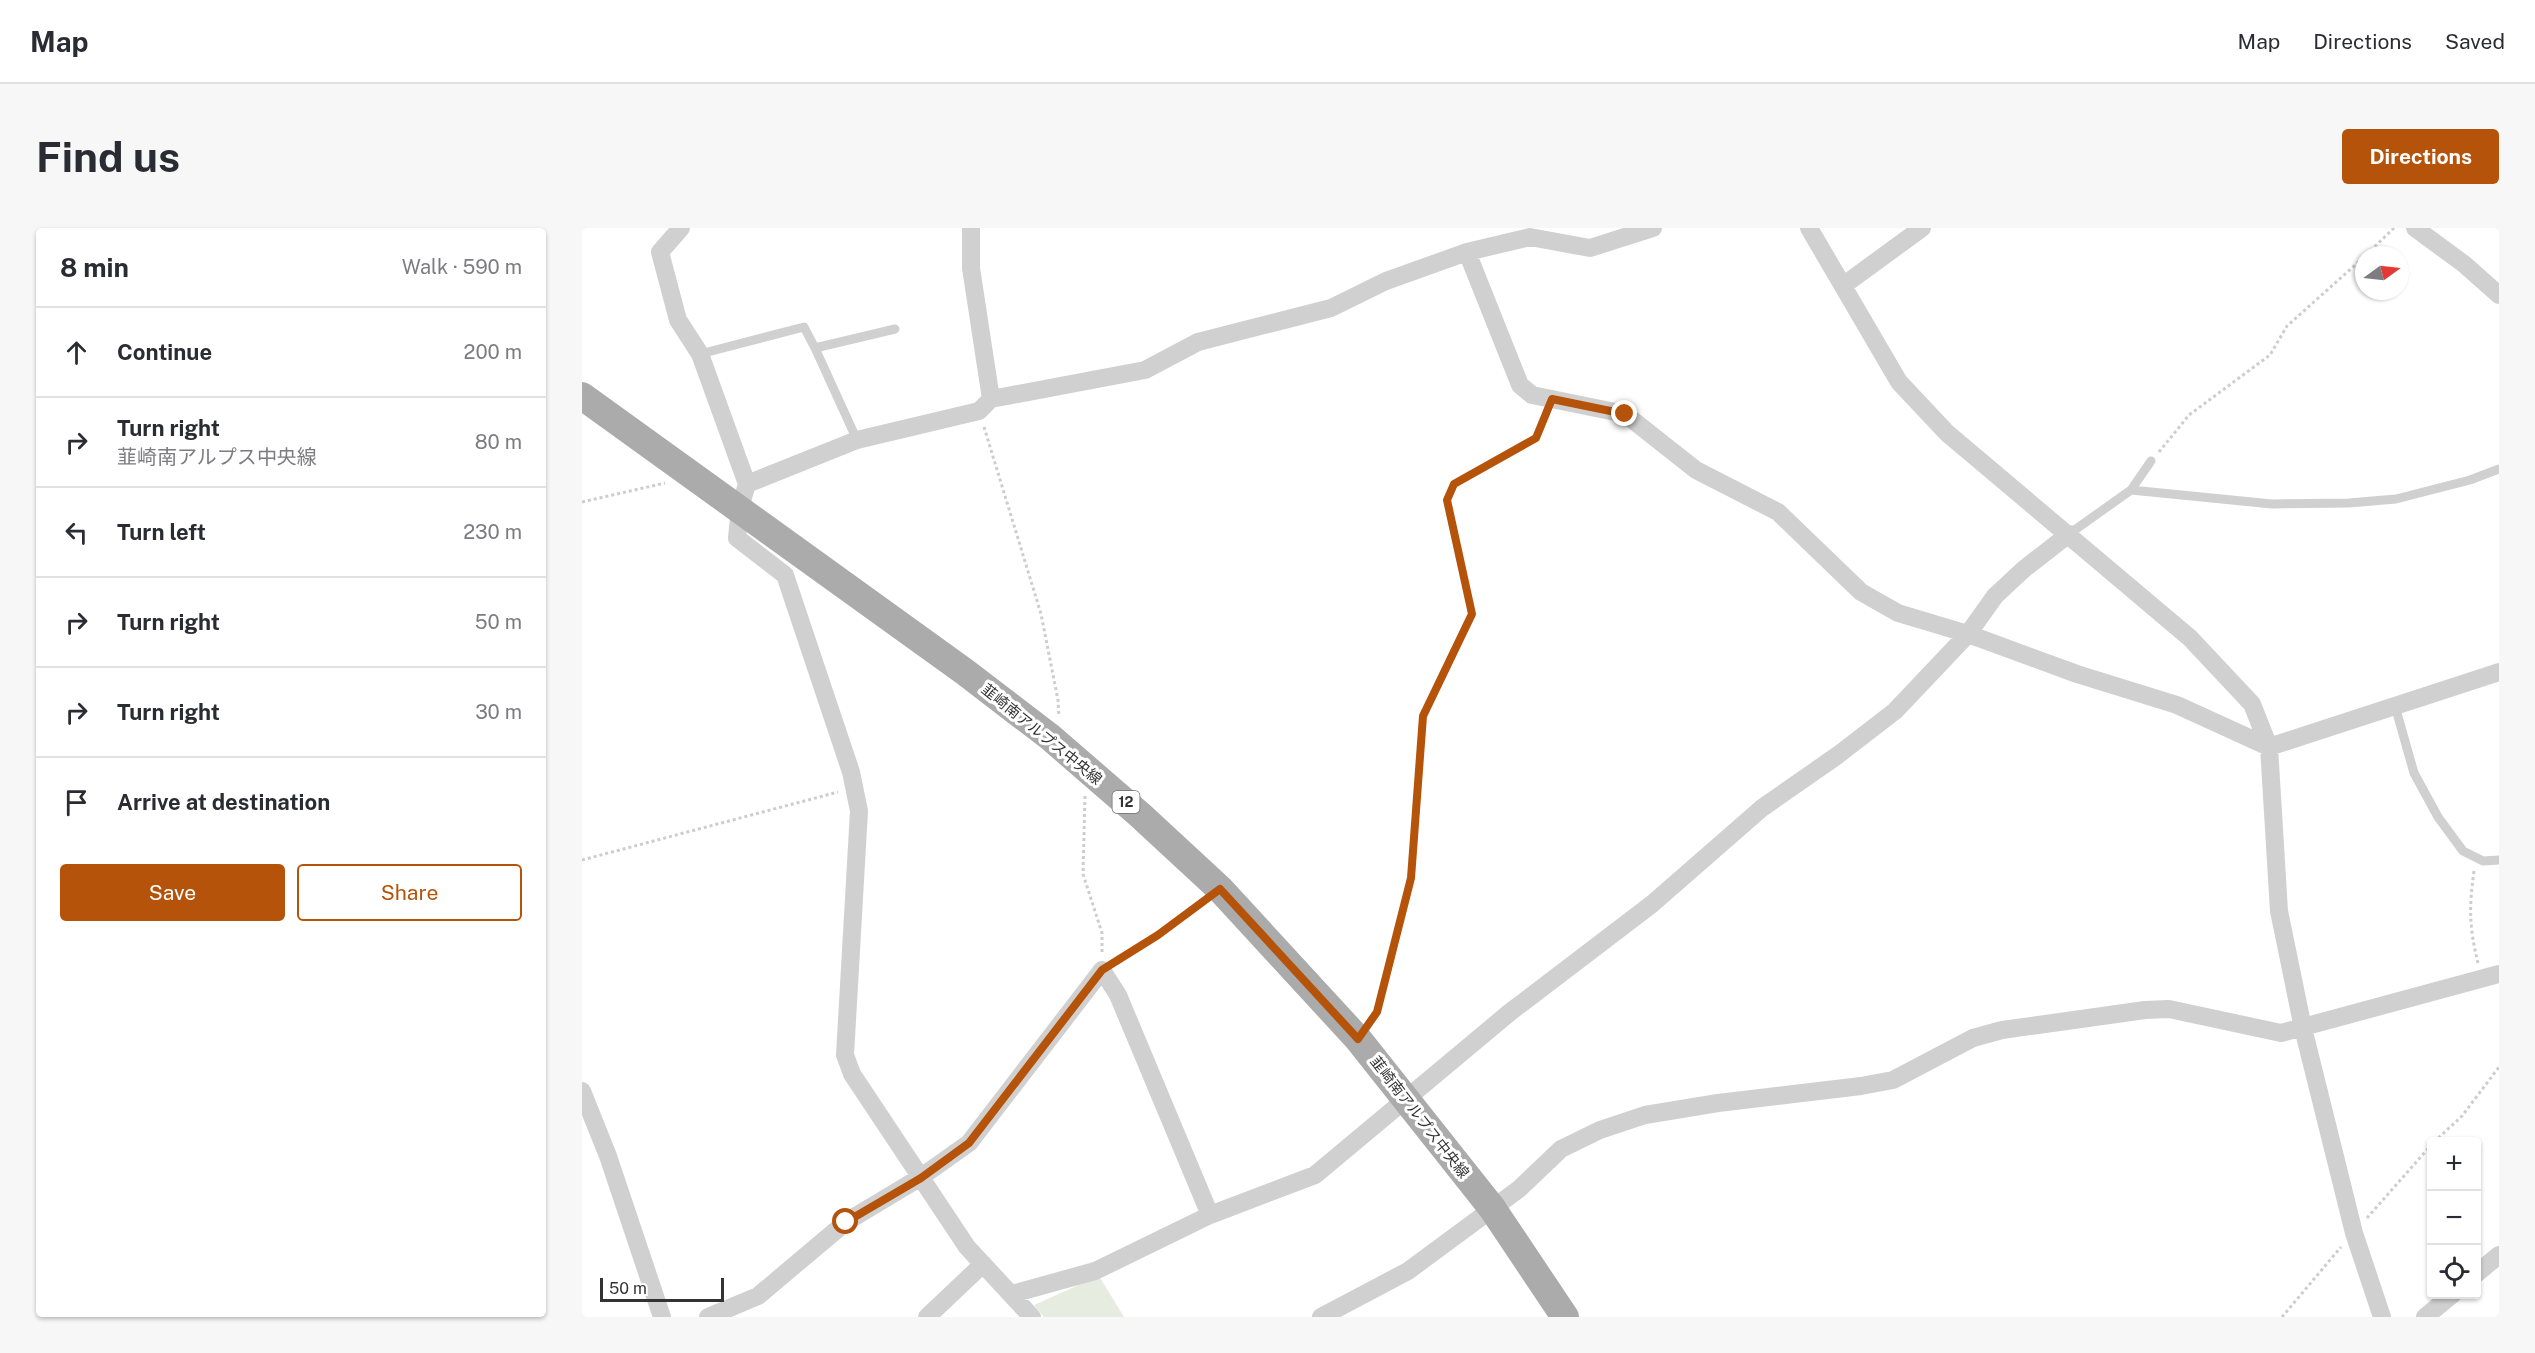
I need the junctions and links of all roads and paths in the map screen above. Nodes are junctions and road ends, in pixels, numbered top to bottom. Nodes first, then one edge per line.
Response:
1 (681, 228) edge
2 (971, 228) edge
3 (1653, 228) edge
4 (1809, 228) edge
5 (1922, 228) edge
6 (2394, 228) edge
7 (2415, 228) edge
8 (2375, 246) edge
9 (1467, 252) junction
10 (2355, 265) edge
11 (1844, 285) junction
12 (2499, 295) edge
13 (895, 329) dead end
14 (815, 348) junction
15 (700, 354) junction
16 (582, 396) edge
17 (1552, 399) junction
18 (985, 405) junction
19 (857, 440) junction
20 (2151, 462) joint
21 (682, 468) junction
22 (2499, 469) edge
23 (2131, 490) junction
24 (743, 496) junction
25 (582, 502) edge
26 (2069, 534) junction
27 (1968, 634) junction
28 (2499, 672) edge
29 (2395, 706) junction
30 (1050, 738) junction
31 (2269, 747) junction
32 (854, 788) junction
33 (1085, 795) dead end
34 (2476, 858) junction
35 (582, 860) edge
36 (2499, 860) edge
37 (1220, 889) junction
38 (1102, 970) junction
39 (2493, 976) edge
40 (2303, 1028) junction
41 (1358, 1039) junction
42 (2499, 1067) edge
43 (582, 1091) edge
44 (1406, 1097) junction
45 (2439, 1137) edge
46 (921, 1178) junction
47 (1492, 1208) junction
48 (1210, 1215) junction
49 (2499, 1255) edge
50 (983, 1264) junction
51 (2481, 1270) edge
52 (1012, 1294) junction
53 (2447, 1299) edge
54 (662, 1317) edge
55 (708, 1317) edge
56 (927, 1317) edge
57 (1032, 1317) edge
58 (1321, 1317) edge
59 (1565, 1317) edge
60 (2382, 1317) edge
61 (2425, 1317) edge

1 - 15 street
2 - 18 street
3 - 9 street
4 - 11 street
5 - 11 street
6 - 8 path
7 - 12 street
9 - 17 street
9 - 18 street
10 - 20 path
11 - 26 street
13 - 14 lane
14 - 15 lane
14 - 19 lane
15 - 24 street
16 - 21 main road, 韮崎南アルプス中央線 / 12
17 - 27 street
17 - 41 path
18 - 19 street
18 - 30 path
19 - 24 street
20 - 23 lane
21 - 24 main road, 韮崎南アルプス中央線 / 12
21 - 25 path
22 - 23 lane
23 - 26 lane
24 - 30 main road, 韮崎南アルプス中央線 / 12
24 - 32 street
26 - 27 street
26 - 31 street
27 - 31 street
27 - 44 street
28 - 29 street
29 - 31 street
29 - 34 lane
30 - 37 main road, 韮崎南アルプス中央線 / 12
31 - 40 street
32 - 35 path
32 - 46 street
33 - 38 path
34 - 36 lane
34 - 39 path
37 - 38 path
37 - 41 main road, 韮崎南アルプス中央線 / 12
38 - 46 street
38 - 48 street
39 - 40 street
40 - 47 street
40 - 60 street
41 - 44 main road, 韮崎南アルプス中央線 / 12
42 - 45 path
43 - 54 street
44 - 47 main road, 韮崎南アルプス中央線 / 12
44 - 48 street
46 - 50 street
46 - 55 street
47 - 58 street
47 - 59 main road, 韮崎南アルプス中央線 / 12
48 - 52 street
49 - 51 street
50 - 52 street
50 - 56 street
52 - 57 street
53 - 61 street

